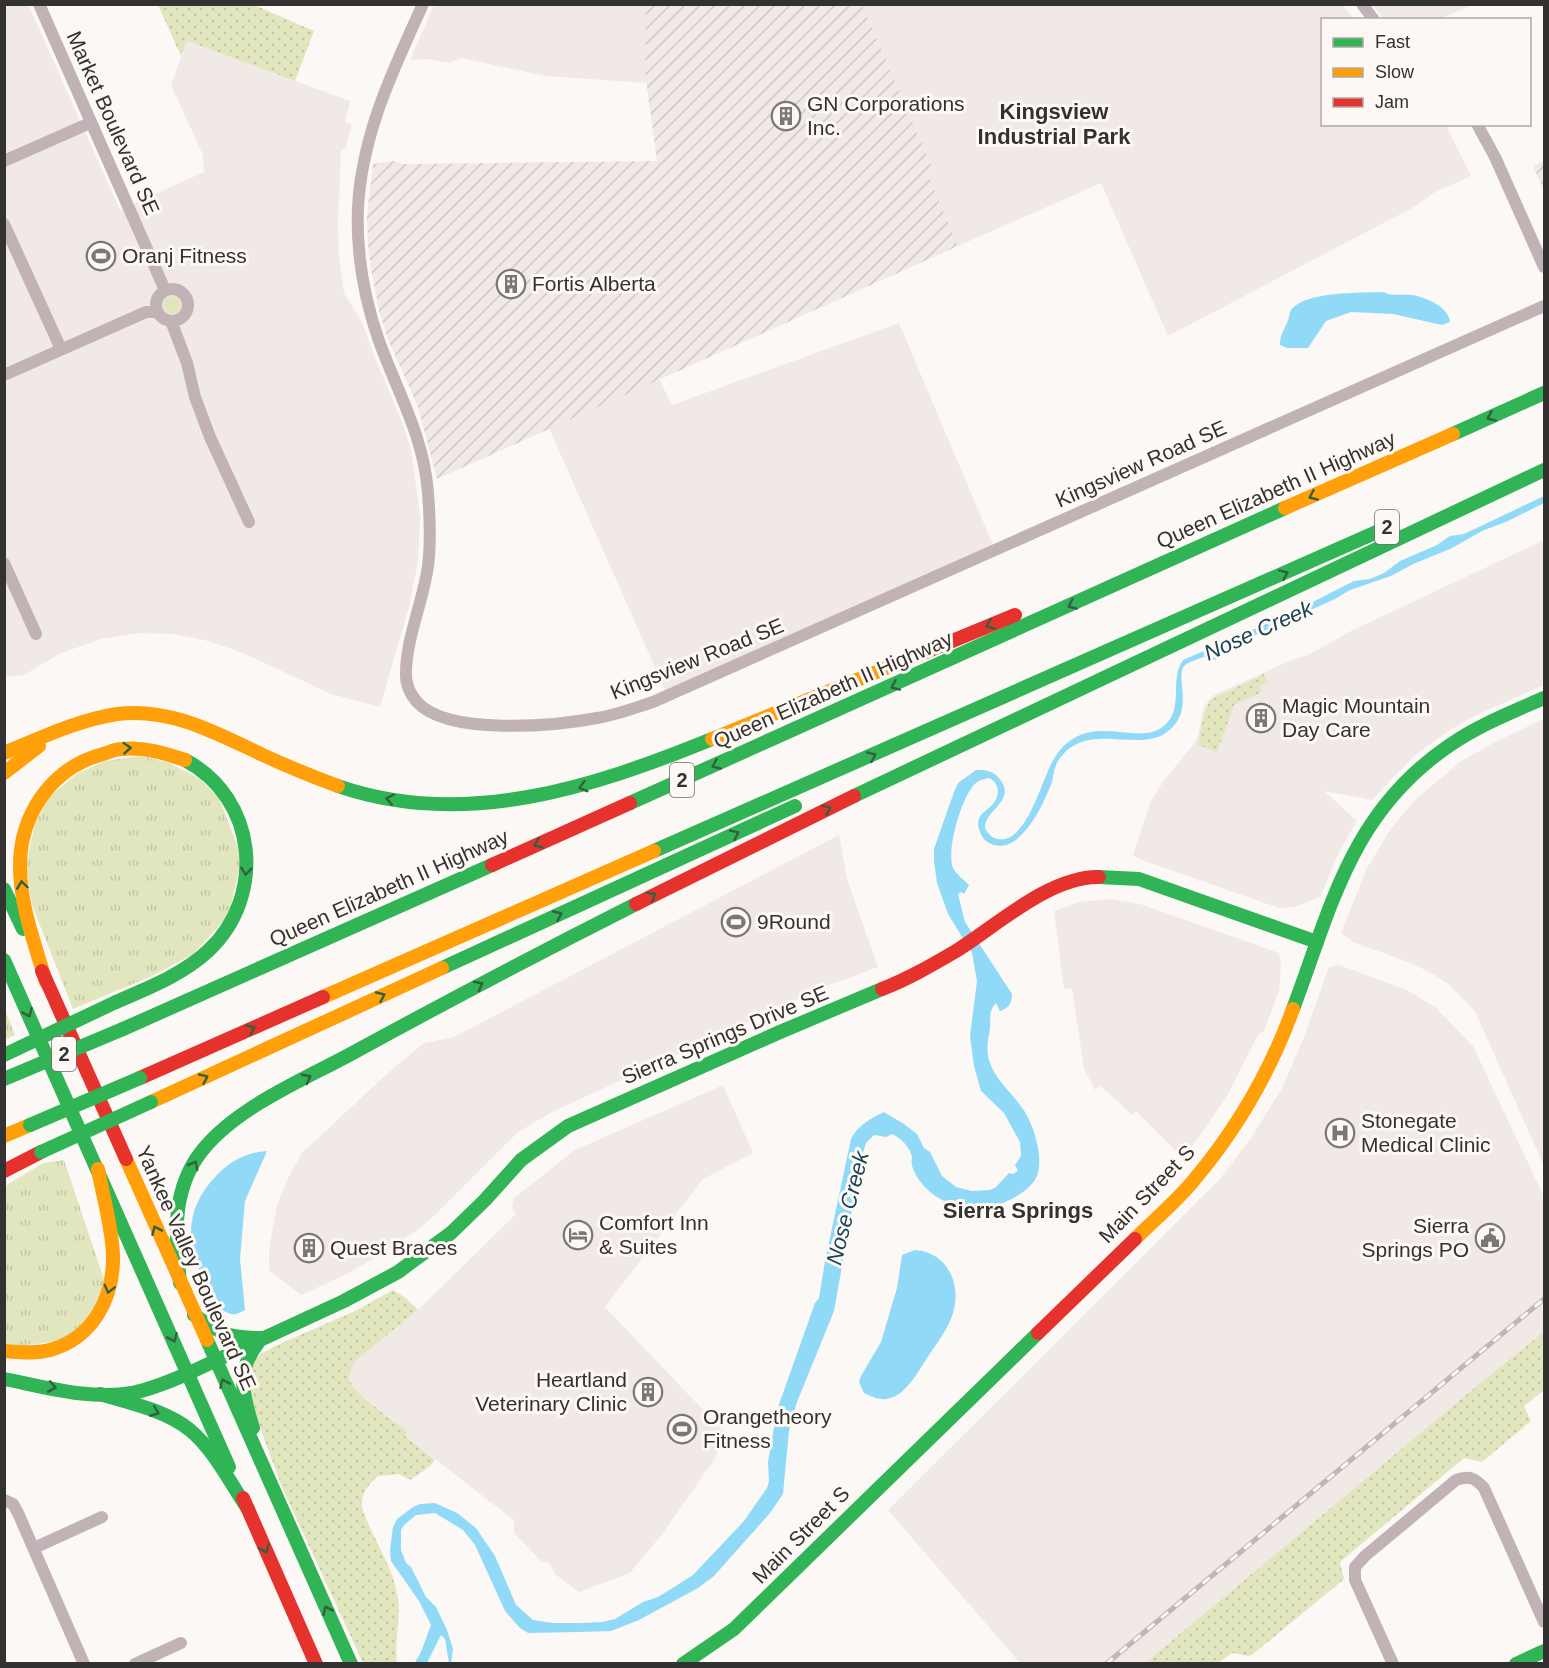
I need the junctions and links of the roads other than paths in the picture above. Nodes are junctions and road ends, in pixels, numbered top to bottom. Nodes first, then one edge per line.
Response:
1 (39, 4) edge
2 (423, 4) edge
3 (1362, 4) edge
4 (1372, 18) edge
5 (90, 123) junction
6 (1478, 126) edge
7 (4, 161) edge
8 (4, 224) edge
9 (1545, 267) edge
10 (165, 290) junction
11 (1545, 306) edge
12 (157, 312) junction
13 (171, 321) junction
14 (62, 349) junction
15 (4, 375) edge
16 (1545, 393) edge
17 (1545, 457) edge
18 (1545, 470) edge
19 (1447, 501) dead end
20 (1404, 520) dead end
21 (249, 522) dead end
22 (1240, 528) junction
23 (4, 563) edge
24 (1230, 598) junction
25 (36, 634) dead end
26 (1545, 698) edge
27 (54, 734) junction
28 (914, 752) dead end
29 (4, 753) edge
30 (4, 773) edge
31 (805, 802) dead end
32 (4, 889) edge
33 (1317, 942) junction
34 (4, 960) edge
35 (46, 982) junction
36 (4, 1055) edge
37 (4, 1079) edge
38 (4, 1136) edge
39 (98, 1169) junction
40 (4, 1171) edge
41 (180, 1283) junction
42 (194, 1315) junction
43 (262, 1338) junction
44 (4, 1352) edge
45 (214, 1362) junction
46 (189, 1373) junction
47 (4, 1379) edge
48 (100, 1394) junction
49 (265, 1475) junction
50 (4, 1500) edge
51 (248, 1509) junction
52 (102, 1517) dead end
53 (34, 1548) junction
54 (1545, 1622) edge
55 (181, 1643) dead end
56 (1545, 1651) edge
57 (84, 1664) edge
58 (135, 1664) edge
59 (316, 1664) edge
60 (351, 1664) edge
61 (683, 1664) edge
62 (1393, 1664) edge
63 (1516, 1664) edge

1 - 5 street, Market Boulevard SE
2 - 11 street, Kingsview Road SE
3 - 4 street
5 - 7 street
5 - 10 street, Market Boulevard SE
6 - 9 street
8 - 14 street
10 - 12 street
10 - 13 street
12 - 13 street
12 - 14 street
13 - 21 street
14 - 15 street
16 -> 22 main road, Queen Elizabeth II Highway / 2
17 - 19 main road
41 -> 18 main road
24 -> 20 main road, 2
22 -> 27 main road
22 -> 37 main road, Queen Elizabeth II Highway / 2, bridge
23 - 25 street
24 - 28 main road
38 -> 24 main road, 2, bridge
26 - 33 main road, Main Street S
27 - 29 main road
27 - 30 main road
40 -> 31 main road, bridge
32 - 35 main road, Yankee Valley Boulevard SE
33 - 43 main road, Sierra Springs Drive SE
33 - 61 main road, Main Street S
34 -> 39 main road
35 -> 36 main road, bridge
41 -> 35 main road, Yankee Valley Boulevard SE
39 -> 44 main road
39 -> 46 main road
41 - 42 main road, Yankee Valley Boulevard SE
42 - 43 main road
42 - 45 main road, Yankee Valley Boulevard SE
43 - 45 main road, Sierra Springs Drive SE
43 - 49 main road
45 - 46 main road, Sierra Springs Drive SE
49 -> 45 main road, Yankee Valley Boulevard SE
46 - 48 main road, Sierra Springs Drive SE
46 - 51 main road
47 -> 48 main road
48 -> 51 main road
60 -> 49 main road, Yankee Valley Boulevard SE
50 - 53 street
51 -> 59 main road
52 - 53 street
53 - 57 street
54 - 62 street
55 - 58 street
56 - 63 main road

